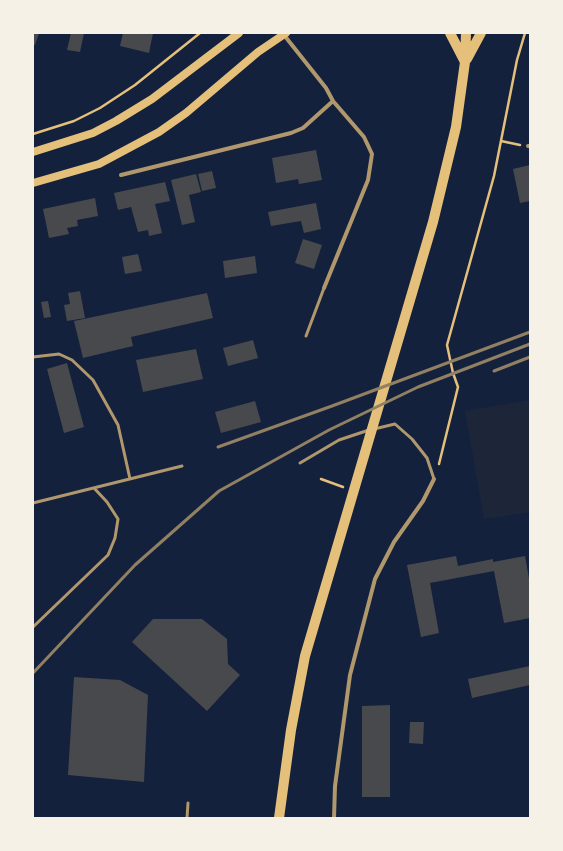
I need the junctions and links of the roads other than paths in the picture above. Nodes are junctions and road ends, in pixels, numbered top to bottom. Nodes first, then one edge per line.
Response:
1 (239, 33) edge
2 (450, 33) edge
3 (466, 33) edge
4 (481, 33) edge
5 (285, 34) edge
6 (465, 62) junction
7 (333, 101) junction
8 (33, 152) edge
9 (121, 175) dead end
10 (33, 183) edge
11 (324, 288) joint
12 (306, 336) dead end
13 (33, 358) edge
14 (300, 463) dead end
15 (182, 466) dead end
16 (130, 479) junction
17 (434, 480) joint
18 (94, 488) junction
19 (33, 504) edge
20 (33, 627) edge
21 (188, 803) dead end
22 (187, 818) edge
23 (279, 818) edge
24 (334, 818) edge

1 - 8 main road
2 - 6 main road
3 - 6 main road
4 - 6 main road
5 - 7 street
5 - 10 main road
6 - 23 main road
7 - 9 street
7 - 11 street
11 - 12 lane
13 - 16 lane
14 - 17 lane
15 - 16 lane
16 - 18 lane
17 - 24 street
18 - 19 lane
18 - 20 lane
21 - 22 lane

